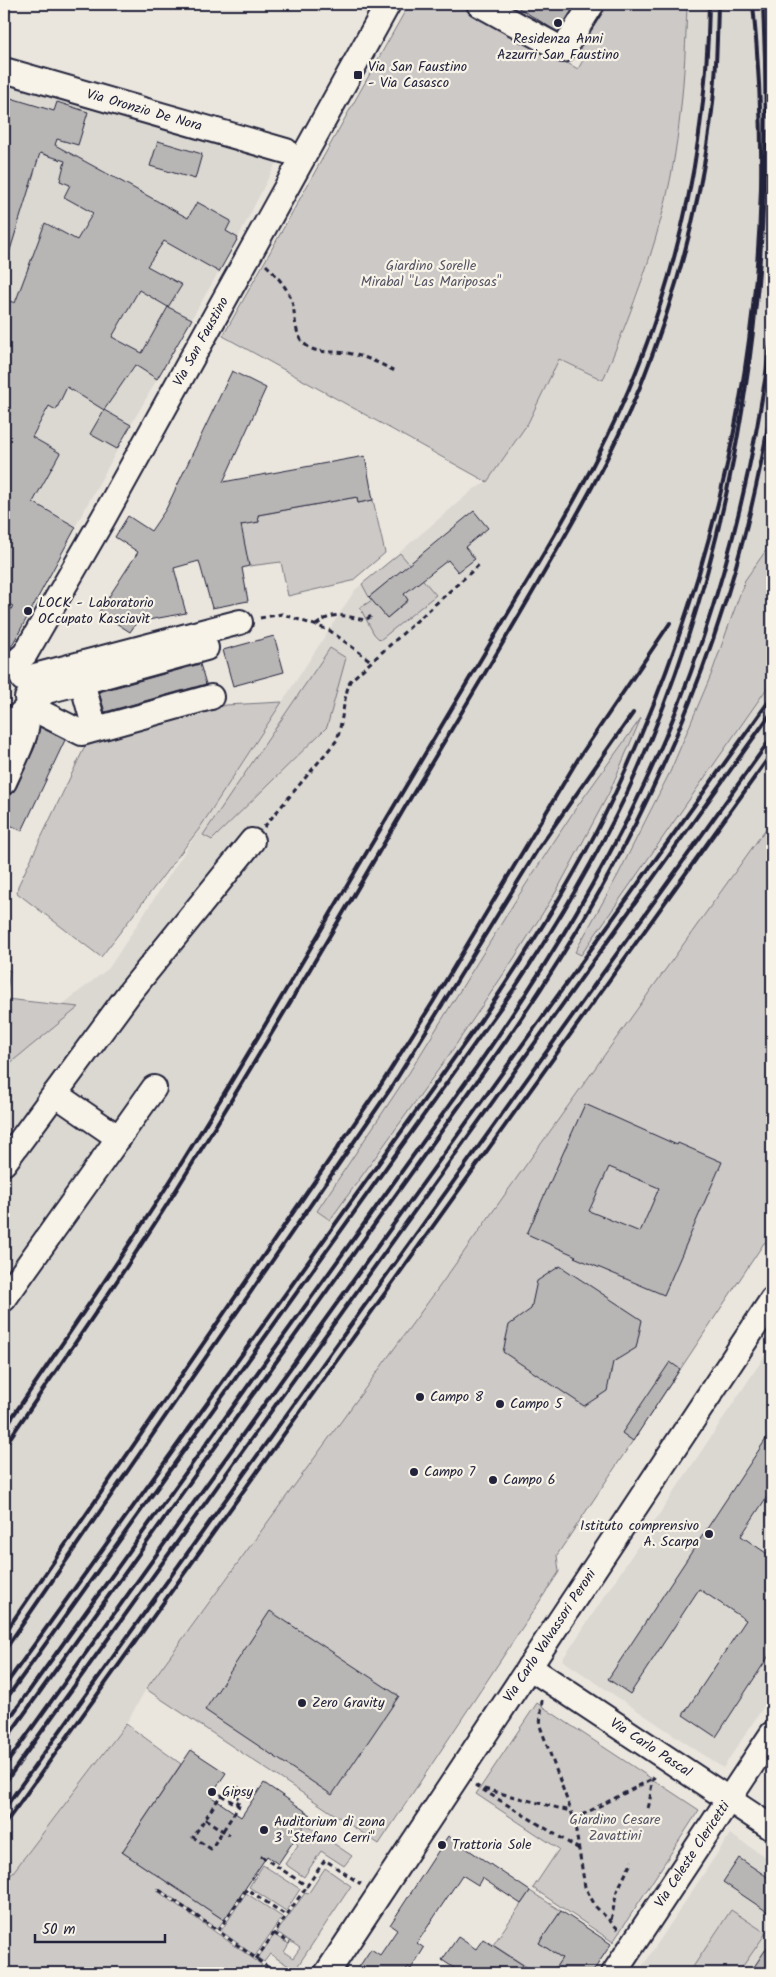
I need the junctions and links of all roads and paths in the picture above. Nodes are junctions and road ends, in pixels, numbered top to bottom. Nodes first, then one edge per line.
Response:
1 (388, 4) edge
2 (480, 4) edge
3 (592, 4) edge
4 (4, 70) edge
5 (286, 151) dead end
6 (264, 263) dead end
7 (395, 371) dead end
8 (481, 562) dead end
9 (373, 615) dead end
10 (240, 622) joint
11 (316, 625) junction
12 (206, 648) dead end
13 (371, 661) junction
14 (14, 671) edge
15 (82, 682) junction
16 (211, 697) dead end
17 (28, 706) junction
18 (95, 729) junction
19 (4, 734) edge
20 (4, 782) edge
21 (252, 841) joint
22 (154, 1088) dead end
23 (55, 1094) junction
24 (119, 1138) junction
25 (4, 1163) edge
26 (4, 1299) edge
27 (772, 1300) edge
28 (529, 1667) junction
29 (542, 1700) dead end
30 (772, 1734) edge
31 (656, 1774) dead end
32 (652, 1779) junction
33 (475, 1785) dead end
34 (238, 1787) dead end
35 (480, 1788) junction
36 (729, 1799) junction
37 (236, 1805) junction
38 (648, 1808) dead end
39 (571, 1811) junction
40 (205, 1819) junction
41 (574, 1819) junction
42 (772, 1828) edge
43 (223, 1831) junction
44 (229, 1835) dead end
45 (579, 1849) junction
46 (261, 1856) dead end
47 (632, 1861) dead end
48 (361, 1884) dead end
49 (307, 1886) junction
50 (159, 1890) dead end
51 (286, 1916) junction
52 (610, 1921) junction
53 (218, 1931) junction
54 (274, 1933) junction
55 (290, 1943) dead end
56 (632, 1945) junction
57 (256, 1959) junction
58 (276, 1973) edge
59 (327, 1973) edge
60 (614, 1973) edge

1 - 14 street, Via San Faustino
2 - 3 street
4 - 5 street, Via Oronzio De Nora
6 - 7 path
8 - 13 path
9 - 11 path
10 - 11 path
10 - 14 street
11 - 13 path
12 - 15 street
13 - 21 path
14 - 17 street
15 - 17 street
15 - 18 street
16 - 18 street
17 - 18 street
17 - 19 street
17 - 20 street
21 - 23 street
22 - 24 street
23 - 24 street
23 - 25 street
24 - 26 street
27 - 28 street, Via Carlo Valvassori Peroni
28 - 36 street, Via Carlo Pascal
28 - 59 street, Via Carlo Valvassori Peroni
29 - 39 path
30 - 36 street, Via Celeste Clericetti
31 - 32 path
32 - 38 path
32 - 41 path
33 - 35 path
34 - 37 path
35 - 39 path
35 - 45 path
36 - 42 street, Via Carlo Pascal
36 - 56 street, Via Celeste Clericetti
37 - 40 path
37 - 43 path
39 - 41 path
40 - 43 path
40 - 43 path
41 - 45 path
43 - 44 path
45 - 52 path
46 - 49 path
47 - 52 path
48 - 49 path
49 - 51 path
50 - 53 path
51 - 53 path
51 - 54 path
52 - 56 path
53 - 57 path
54 - 55 path
54 - 57 path
56 - 60 street, Via Celeste Clericetti
57 - 58 path

